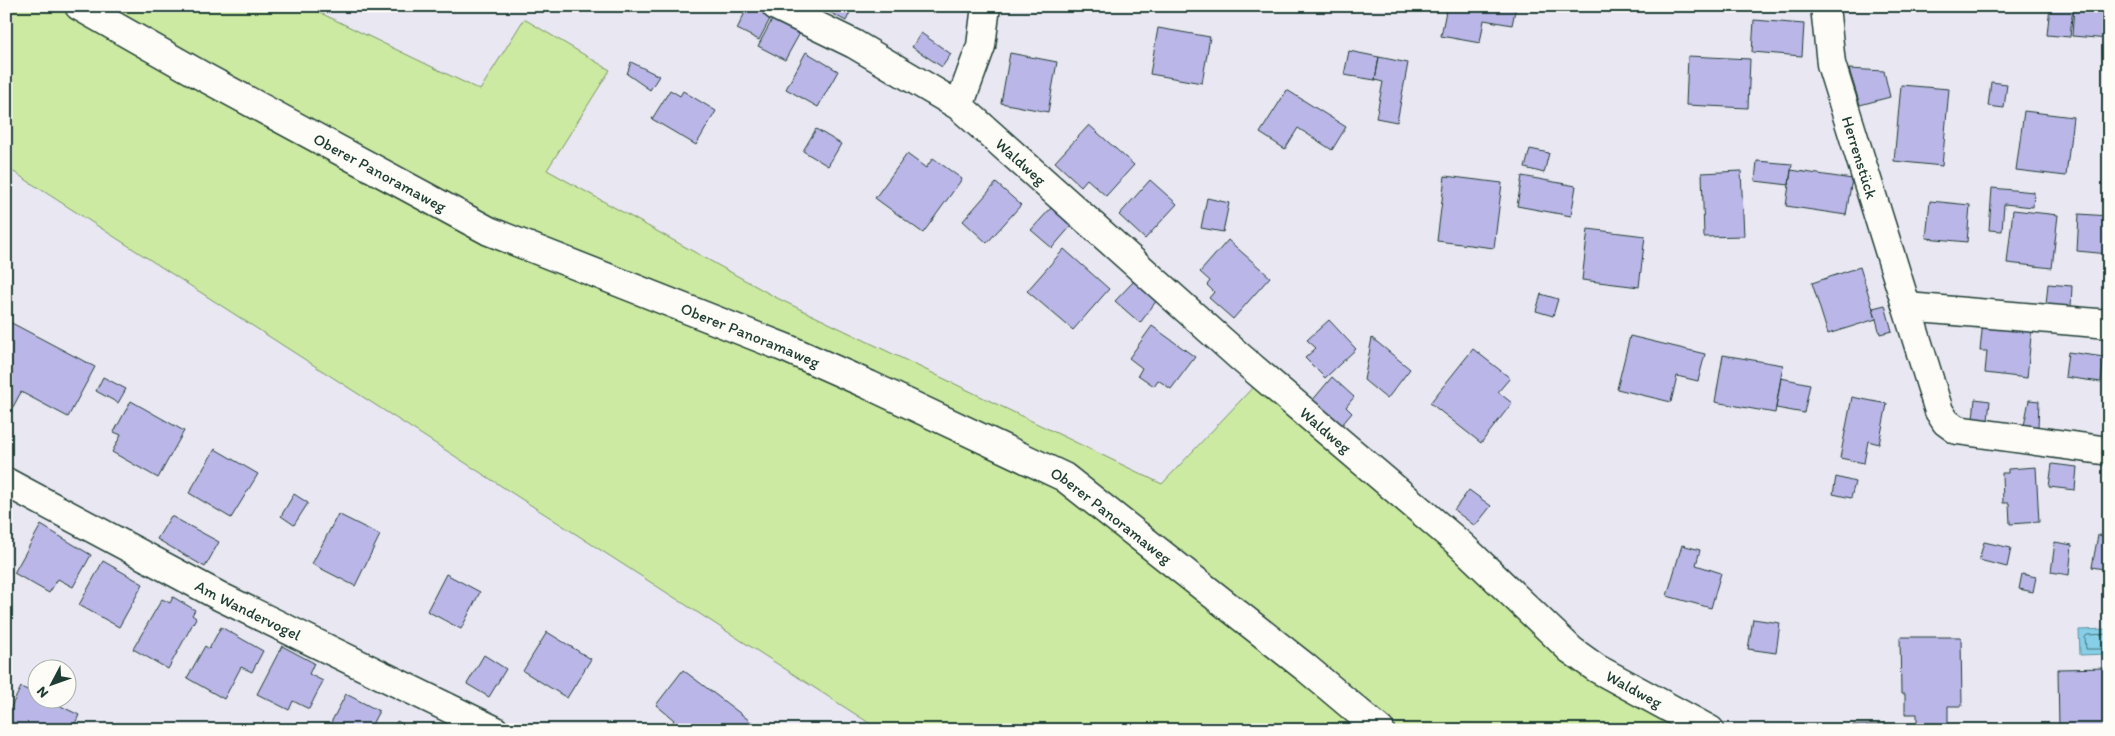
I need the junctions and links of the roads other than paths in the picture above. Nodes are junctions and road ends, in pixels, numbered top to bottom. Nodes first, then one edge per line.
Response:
1 (79, 6) edge
2 (776, 6) edge
3 (986, 6) edge
4 (1826, 6) edge
5 (958, 106) junction
6 (1907, 307) junction
7 (2109, 324) edge
8 (2109, 451) edge
9 (6, 482) edge
10 (494, 730) edge
11 (1380, 730) edge
12 (1710, 730) edge

1 - 11 street, Oberer Panoramaweg
2 - 5 street, Waldweg
3 - 5 street
4 - 6 street, Herrenstück
5 - 12 street, Waldweg
6 - 7 street
6 - 8 street, Herrenstück
9 - 10 street, Am Wandervogel

